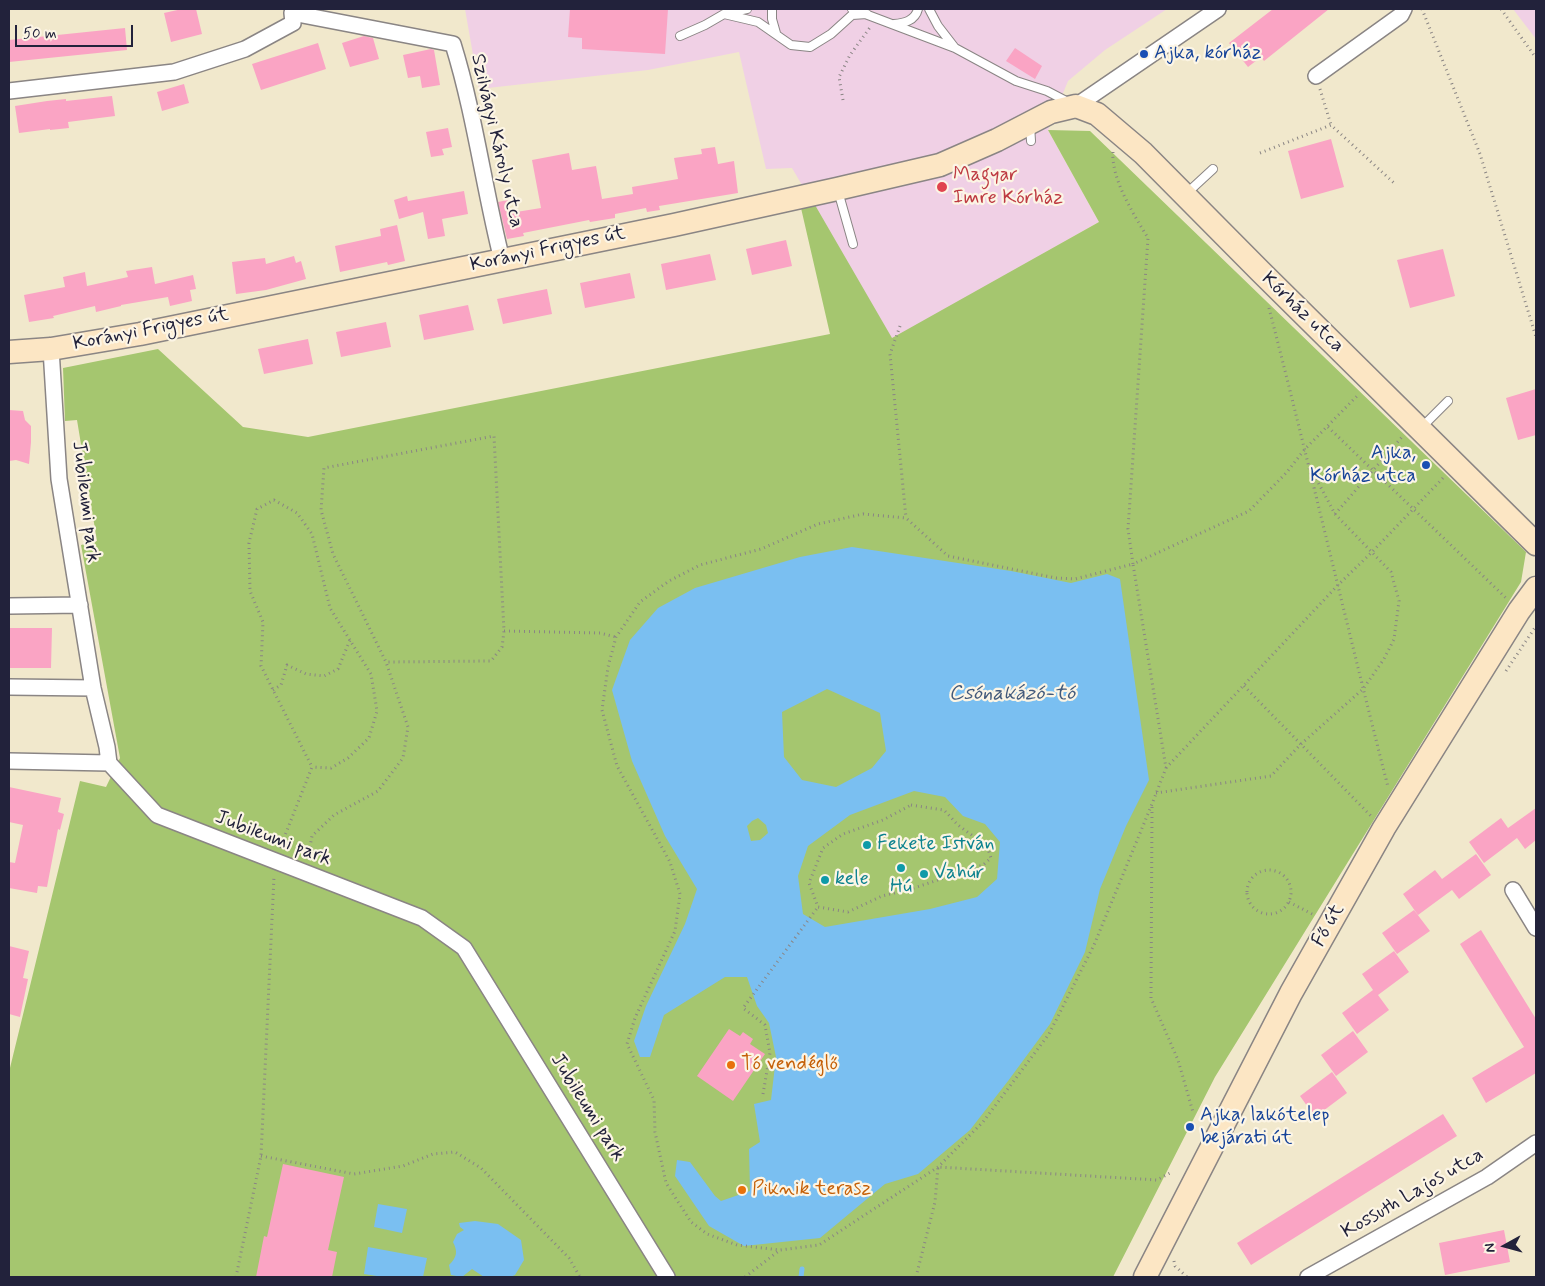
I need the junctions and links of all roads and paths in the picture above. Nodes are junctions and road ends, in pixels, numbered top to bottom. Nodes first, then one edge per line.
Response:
1 (747, 9) edge
2 (772, 9) edge
3 (852, 9) edge
4 (918, 9) edge
5 (929, 9) edge
6 (1218, 9) edge
7 (1404, 9) edge
8 (1422, 9) edge
9 (1500, 9) edge
10 (294, 11) edge
11 (724, 14) junction
12 (867, 14) junction
13 (877, 18) junction
14 (892, 24) junction
15 (776, 33) junction
16 (680, 36) dead end
17 (955, 48) junction
18 (1536, 58) edge
19 (1316, 76) joint
20 (9, 91) edge
21 (843, 100) dead end
22 (1076, 106) junction
23 (1331, 124) junction
24 (1114, 129) junction
25 (1260, 153) dead end
26 (1213, 169) dead end
27 (1394, 183) dead end
28 (838, 189) junction
29 (1186, 195) junction
30 (853, 244) dead end
31 (502, 260) junction
32 (1267, 300) dead end
33 (900, 326) dead end
34 (1536, 337) edge
35 (51, 349) junction
36 (9, 352) edge
37 (1372, 381) junction
38 (1448, 401) dead end
39 (1417, 426) junction
40 (1328, 427) junction
41 (1305, 450) junction
42 (1456, 465) junction
43 (1309, 467) junction
44 (1373, 470) junction
45 (1414, 508) junction
46 (1335, 514) junction
47 (906, 518) junction
48 (1536, 544) edge
49 (1372, 552) junction
50 (1133, 564) junction
51 (1338, 585) junction
52 (1536, 588) edge
53 (80, 605) junction
54 (9, 606) edge
55 (1519, 611) junction
56 (504, 631) junction
57 (616, 636) junction
58 (350, 639) junction
59 (386, 662) junction
60 (1244, 686) junction
61 (9, 687) edge
62 (93, 688) junction
63 (1363, 689) junction
64 (274, 690) junction
65 (1300, 745) junction
66 (9, 761) edge
67 (109, 763) junction
68 (312, 767) junction
69 (1166, 768) junction
70 (1156, 793) junction
71 (1152, 804) junction
72 (1389, 820) junction
73 (275, 861) junction
74 (304, 873) junction
75 (1513, 890) dead end
76 (1289, 902) junction
77 (818, 907) junction
78 (1330, 924) junction
79 (1536, 928) edge
80 (763, 1094) dead end
81 (1193, 1112) dead end
82 (1536, 1143) edge
83 (262, 1156) junction
84 (938, 1167) junction
85 (1170, 1173) dead end
86 (780, 1250) junction
87 (236, 1277) edge
88 (580, 1277) edge
89 (667, 1277) edge
90 (744, 1277) edge
91 (916, 1277) edge
92 (1145, 1277) edge
93 (1308, 1277) edge

1 - 11 lane
2 - 15 lane
3 - 12 lane
4 - 14 lane
5 - 17 lane
6 - 22 street
7 - 19 street
8 - 34 path
9 - 18 path
10 - 20 street, Szilvágyi Károly utca
10 - 31 street, Szilvágyi Károly utca
11 - 15 lane
11 - 16 lane
12 - 13 lane
12 - 15 lane
13 - 14 lane
13 - 21 path
14 - 17 lane
17 - 22 lane
19 - 23 path
22 - 24 main road, Kórház utca
22 - 28 main road, Korányi Frigyes út
23 - 25 path
23 - 27 path
24 - 29 main road, Kórház utca
24 - 50 path
26 - 29 lane
28 - 30 lane
28 - 31 main road, Korányi Frigyes út
29 - 37 main road, Kórház utca
31 - 35 main road, Korányi Frigyes út
32 - 41 path
33 - 47 path
35 - 36 main road, Korányi Frigyes út
35 - 53 street, Jubileumi park
37 - 39 main road, Kórház utca
37 - 40 path
38 - 39 lane
39 - 42 main road, Kórház utca
39 - 44 path
40 - 41 path
40 - 44 path
41 - 43 path
41 - 50 path
42 - 45 path
42 - 48 main road, Kórház utca
43 - 46 path
43 - 51 path
44 - 45 path
44 - 46 path
45 - 49 path
45 - 55 path
46 - 49 path
47 - 50 path
47 - 57 path
49 - 51 path
49 - 63 path
50 - 69 path
51 - 60 path
51 - 63 path
52 - 55 main road, Fő út
53 - 54 street
53 - 62 street, Jubileumi park
55 - 72 main road, Fő út
56 - 57 path
56 - 59 path
56 - 59 path
57 - 86 path
58 - 64 path
58 - 64 path
58 - 68 path
59 - 74 path
60 - 65 path
60 - 69 path
61 - 62 street
62 - 67 street, Jubileumi park
63 - 65 path
63 - 72 path
64 - 68 path
65 - 70 path
65 - 72 path
66 - 67 street
67 - 73 street, Jubileumi park
68 - 73 path
69 - 70 path
70 - 71 path
71 - 81 path
71 - 84 path
72 - 78 main road, Fő út
73 - 74 street, Jubileumi park
73 - 83 path
74 - 89 street, Jubileumi park
75 - 79 street
76 - 76 path
76 - 78 path
77 - 77 path
77 - 80 path
78 - 92 main road, Fő út
82 - 93 street, Kossuth Lajos utca
83 - 87 path
83 - 88 path
84 - 85 path
84 - 86 path
84 - 91 path
86 - 90 path

